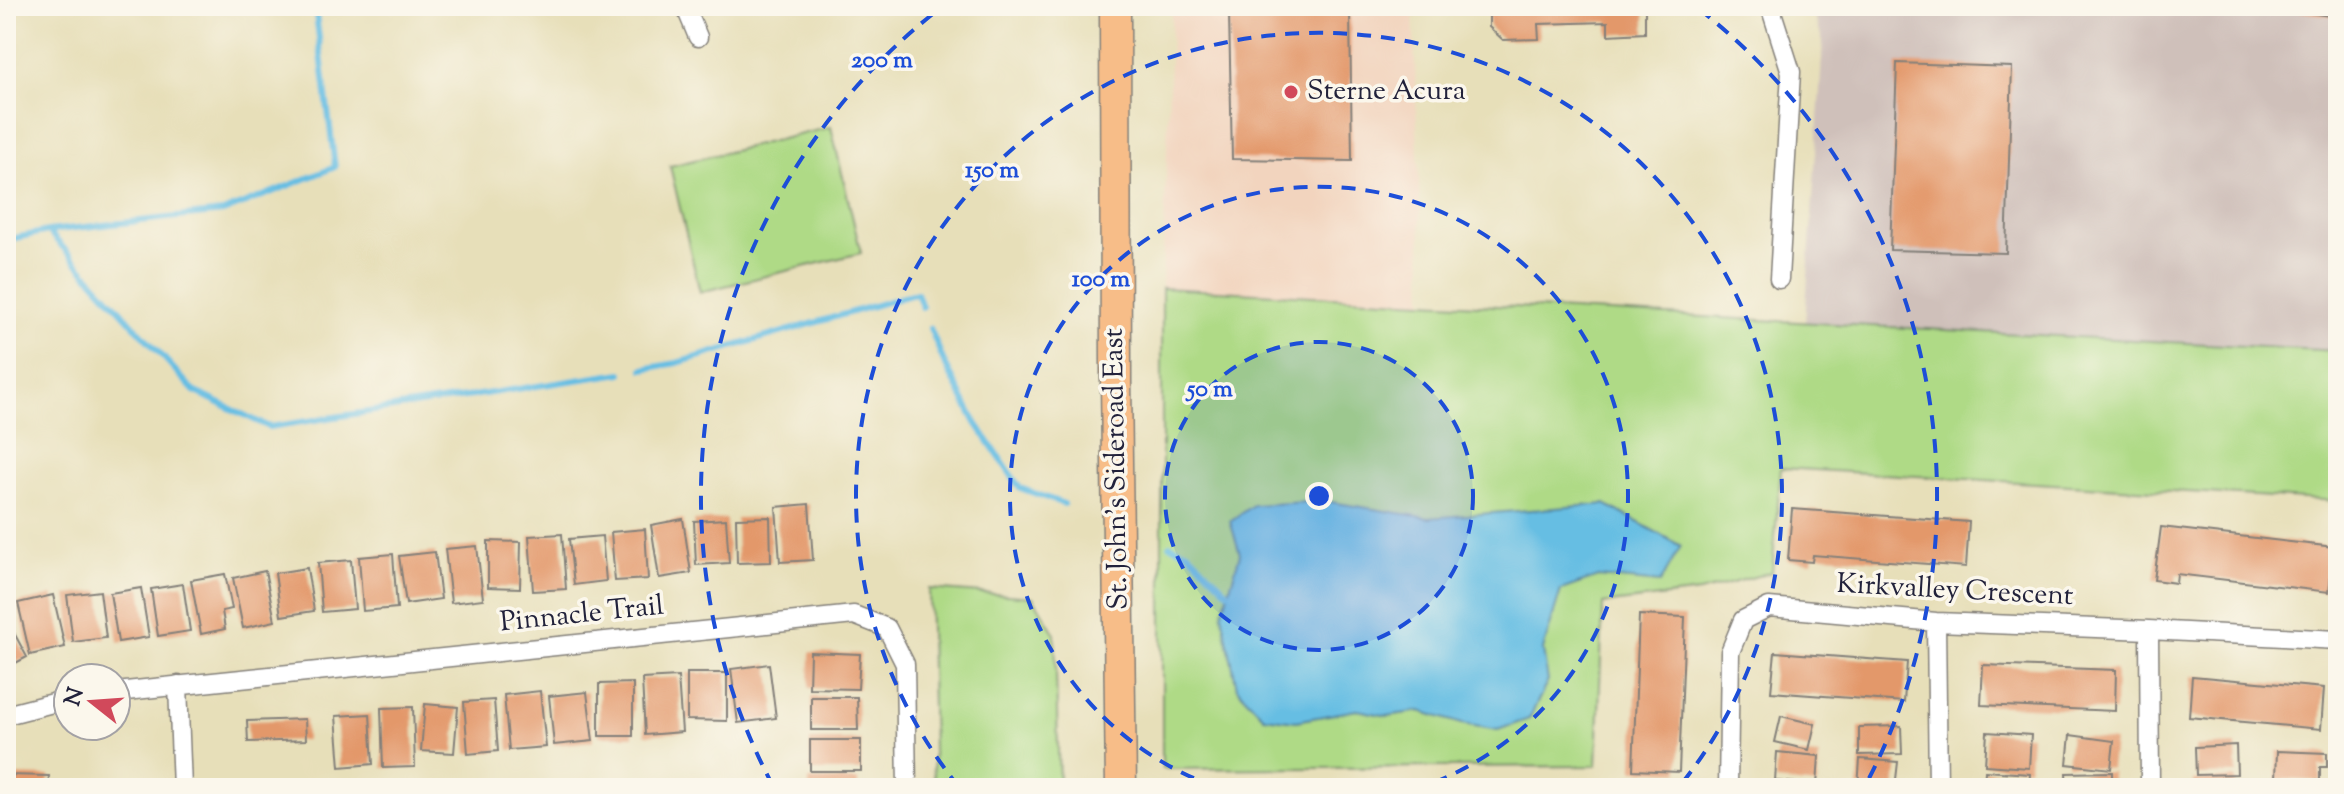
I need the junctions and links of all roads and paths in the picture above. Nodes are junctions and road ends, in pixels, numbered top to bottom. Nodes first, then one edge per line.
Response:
1 (685, 6) edge
2 (1115, 6) edge
3 (1770, 6) edge
4 (698, 37) dead end
5 (1779, 279) dead end
6 (1936, 622) junction
7 (2149, 630) junction
8 (2338, 640) edge
9 (178, 685) junction
10 (132, 690) edge
11 (52, 703) edge
12 (6, 715) edge
13 (182, 788) edge
14 (907, 788) edge
15 (1121, 788) edge
16 (1728, 788) edge
17 (1938, 788) edge
18 (2150, 788) edge

1 - 4 street
2 - 15 main road, St. John's Sideroad East
3 - 5 street
6 - 7 street, Kirkvalley Crescent
6 - 16 street, Kirkvalley Crescent
6 - 17 street
7 - 8 street, Kirkvalley Crescent
7 - 18 street
9 - 10 street, Pinnacle Trail
9 - 13 street
9 - 14 street, Pinnacle Trail
11 - 12 street

